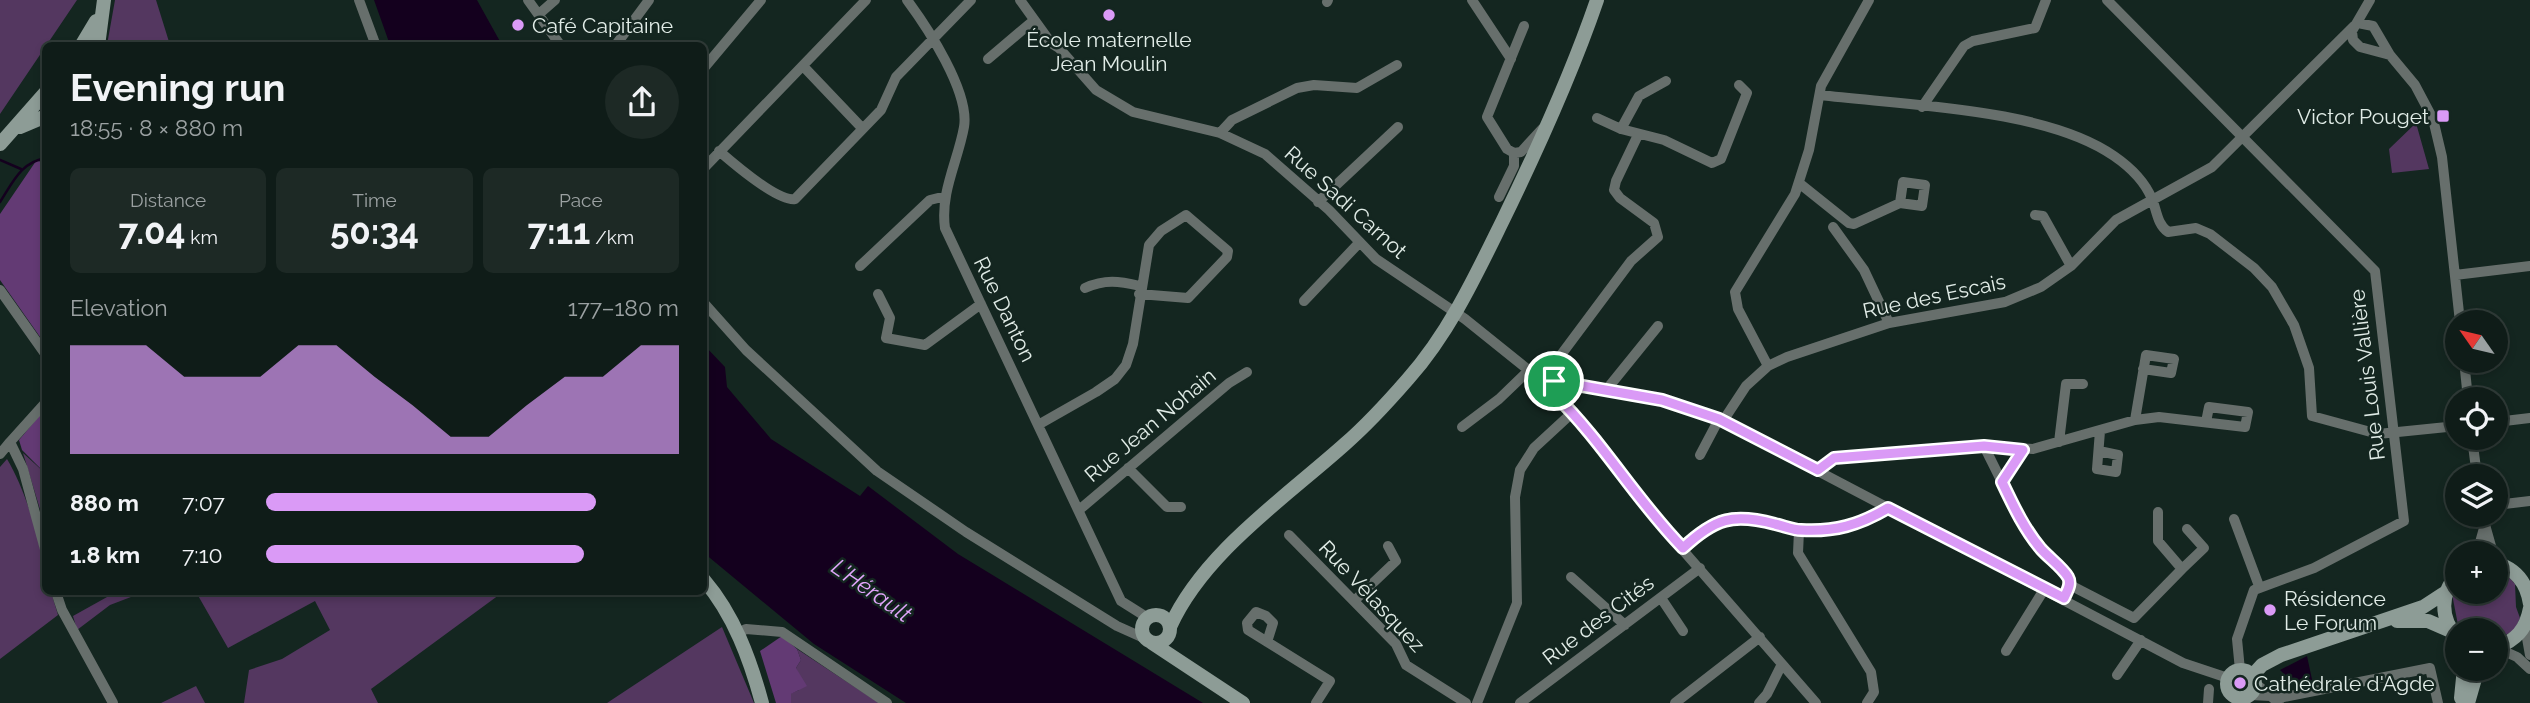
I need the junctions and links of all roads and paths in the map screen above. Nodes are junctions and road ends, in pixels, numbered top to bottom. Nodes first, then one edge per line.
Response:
1 (359, 0) edge
2 (528, 0) edge
3 (555, 0) edge
4 (649, 0) edge
5 (761, 0) edge
6 (866, 0) edge
7 (907, 0) edge
8 (971, 0) edge
9 (1020, 0) edge
10 (1472, 0) edge
11 (1869, 0) edge
12 (2046, 0) edge
13 (2371, 0) edge
14 (1594, 1) edge
15 (2109, 1) edge
16 (103, 7) edge
17 (539, 14) junction
18 (1033, 21) junction
19 (2356, 25) junction
20 (1524, 26) dead end
21 (2374, 29) junction
22 (934, 38) junction
23 (83, 42) edge
24 (99, 42) edge
25 (375, 42) edge
26 (558, 42) edge
27 (618, 42) edge
28 (2361, 46) junction
29 (2332, 50) junction
30 (2390, 55) junction
31 (988, 59) dead end
32 (1511, 59) junction
33 (707, 64) edge
34 (1397, 65) dead end
35 (803, 66) junction
36 (1666, 81) dead end
37 (1739, 85) dead end
38 (1820, 95) junction
39 (42, 96) edge
40 (1922, 107) junction
41 (42, 118) edge
42 (1597, 118) dead end
43 (1549, 122) junction
44 (1398, 127) dead end
45 (862, 128) junction
46 (1621, 129) junction
47 (10, 132) junction
48 (1220, 133) junction
49 (1638, 135) junction
50 (2242, 138) junction
51 (0, 144) edge
52 (719, 152) junction
53 (1514, 153) junction
54 (707, 165) edge
55 (1799, 183) junction
56 (946, 196) junction
57 (1499, 197) dead end
58 (2152, 200) junction
59 (1318, 202) junction
60 (1900, 203) dead end
61 (2035, 215) dead end
62 (1833, 227) dead end
63 (1359, 243) junction
64 (860, 266) dead end
65 (2530, 266) edge
66 (2071, 267) junction
67 (2455, 275) junction
68 (1085, 288) dead end
69 (0, 290) edge
70 (1140, 290) junction
71 (878, 295) dead end
72 (1304, 301) dead end
73 (981, 304) junction
74 (707, 306) edge
75 (2459, 310) edge
76 (1455, 312) junction
77 (1889, 323) junction
78 (1658, 326) dead end
79 (42, 349) edge
80 (1768, 366) junction
81 (2143, 369) dead end
82 (1528, 371) junction
83 (1247, 372) dead end
84 (1549, 380) junction
85 (2083, 383) dead end
86 (1607, 390) junction
87 (42, 406) edge
88 (1573, 412) junction
89 (2530, 418) edge
90 (1721, 420) junction
91 (2135, 420) junction
92 (2508, 421) edge
93 (2206, 422) dead end
94 (1038, 425) junction
95 (1462, 427) dead end
96 (2445, 427) edge
97 (2100, 431) junction
98 (2393, 432) junction
99 (10, 442) junction
100 (2059, 442) junction
101 (1984, 446) junction
102 (2023, 450) junction
103 (2099, 451) dead end
104 (0, 454) edge
105 (1700, 455) dead end
106 (1128, 468) junction
107 (1818, 470) junction
108 (2002, 482) junction
109 (2530, 501) edge
110 (2508, 504) edge
111 (1181, 507) dead end
112 (1888, 508) junction
113 (1079, 510) junction
114 (2158, 512) dead end
115 (2234, 519) dead end
116 (2187, 528) dead end
117 (2484, 528) joint
118 (1799, 531) junction
119 (1289, 535) dead end
120 (42, 538) edge
121 (2480, 541) edge
122 (2489, 541) edge
123 (1388, 546) dead end
124 (1683, 548) junction
125 (1700, 568) junction
126 (2508, 568) edge
127 (2182, 569) junction
128 (1571, 577) dead end
129 (2525, 580) edge
130 (2070, 584) junction
131 (2264, 584) junction
132 (707, 585) edge
133 (2045, 588) junction
134 (2445, 593) edge
135 (57, 595) edge
136 (1661, 598) junction
137 (2064, 598) junction
138 (1182, 601) junction
139 (1354, 601) junction
140 (2528, 616) edge
141 (1152, 617) junction
142 (2385, 621) junction
143 (1625, 625) junction
144 (2445, 630) edge
145 (1170, 631) junction
146 (1683, 631) dead end
147 (738, 633) junction
148 (1760, 637) junction
149 (2141, 640) junction
150 (1149, 641) junction
151 (1266, 642) dead end
152 (2508, 642) edge
153 (2006, 651) dead end
154 (2508, 653) edge
155 (2530, 655) edge
156 (1782, 663) junction
157 (1190, 669) junction
158 (2530, 669) edge
159 (2117, 674) dead end
160 (2463, 681) edge
161 (2474, 681) edge
162 (2209, 689) dead end
163 (2240, 689) edge
164 (2274, 700) edge
165 (113, 703) edge
166 (762, 703) edge
167 (887, 703) edge
168 (1243, 703) edge
169 (1317, 703) edge
170 (1466, 703) edge
171 (1477, 703) edge
172 (1520, 703) edge
173 (1675, 703) edge
174 (1759, 703) edge
175 (1816, 703) edge
176 (1867, 703) edge
177 (2208, 703) edge
178 (2438, 703) edge
179 (2460, 703) edge
180 (2468, 703) edge

1 - 25 street
2 - 17 street
3 - 17 street
4 - 27 street
5 - 33 street
6 - 35 street
7 - 22 street, Rue Danton
8 - 22 street
9 - 18 street, Rue Sadi Carnot
10 - 32 street
11 - 38 street
12 - 40 street
13 - 19 street, Rue des Escais
13 - 21 street
14 - 43 street
15 - 50 street, Rue Louis Vallière
16 - 23 street
16 - 24 street
17 - 26 street
18 - 31 street
18 - 48 street, Rue Sadi Carnot
19 - 21 street
19 - 28 street
19 - 29 street, Rue des Escais
20 - 32 street
21 - 28 street
21 - 30 street
22 - 45 street
22 - 56 street, Rue Danton
28 - 29 street
28 - 30 street
29 - 50 street, Rue des Escais
30 - 67 street
32 - 53 street
34 - 48 street
35 - 45 street
35 - 52 street
36 - 46 street
37 - 49 street
38 - 40 street
38 - 55 street
39 - 47 street
40 - 58 street
41 - 47 street
42 - 46 street
43 - 53 street
43 - 76 street
44 - 59 street
45 - 52 street
46 - 49 street
47 - 51 street
48 - 59 street, Rue Sadi Carnot
49 - 84 street
50 - 58 street, Rue des Escais
50 - 98 street, Rue Louis Vallière
52 - 54 street
53 - 57 street
55 - 60 street
55 - 80 street
56 - 64 street
56 - 73 street, Rue Danton
58 - 66 street, Rue des Escais
58 - 98 street
59 - 63 street, Rue Sadi Carnot
61 - 66 street
62 - 77 street
63 - 72 street
63 - 76 street, Rue Sadi Carnot
65 - 67 street
66 - 77 street, Rue des Escais
67 - 75 street
68 - 70 street
69 - 79 street
70 - 70 street
70 - 94 street
71 - 73 street
73 - 94 street, Rue Danton
74 - 150 street
76 - 82 street, Rue Sadi Carnot
76 - 138 street
77 - 80 street, Rue des Escais
78 - 86 street
80 - 90 street, Rue des Escais
81 - 91 street
82 - 84 street, Rue Sadi Carnot
82 - 95 street
83 - 106 street, Rue Jean Nohain
84 - 86 street
84 - 88 street
85 - 100 street
86 - 90 street
87 - 99 street
88 - 124 street
88 - 171 street
89 - 92 street
90 - 105 street, Rue des Escais
90 - 107 street
91 - 93 street
91 - 97 street
94 - 113 street, Rue Danton
96 - 98 street
97 - 100 street
97 - 103 street
98 - 131 street, Rue Louis Vallière
99 - 104 street
99 - 120 street
100 - 102 street
101 - 102 street
101 - 107 street
101 - 108 street
102 - 108 street
106 - 111 street
106 - 113 street, Rue Jean Nohain
107 - 112 street
108 - 130 street
109 - 110 street
112 - 118 street
112 - 133 street
113 - 141 street, Rue Danton
114 - 127 street
115 - 131 street
116 - 127 street
117 - 121 street
117 - 122 street
118 - 124 street
118 - 176 street
119 - 139 street, Rue Vélasquez
123 - 139 street
124 - 125 street
125 - 136 street, Rue des Cités
125 - 148 street
126 - 129 street
127 - 130 street
128 - 143 street
129 - 140 street
130 - 137 street
131 - 163 street
132 - 147 street
133 - 137 street
133 - 153 street
134 - 142 street
135 - 165 street
136 - 143 street, Rue des Cités
136 - 146 street
137 - 149 street
138 - 141 street
138 - 145 street
139 - 170 street, Rue Vélasquez
140 - 152 street
140 - 155 street
141 - 145 street
141 - 150 street
142 - 144 street
142 - 163 street
143 - 172 street, Rue des Cités
145 - 150 street
145 - 157 street
147 - 166 street
147 - 167 street
148 - 156 street
148 - 173 street
149 - 159 street
149 - 163 street
150 - 157 street
151 - 169 street
154 - 158 street
156 - 174 street
156 - 175 street
157 - 168 street
160 - 179 street
161 - 180 street
162 - 177 street
163 - 164 street
164 - 178 street

